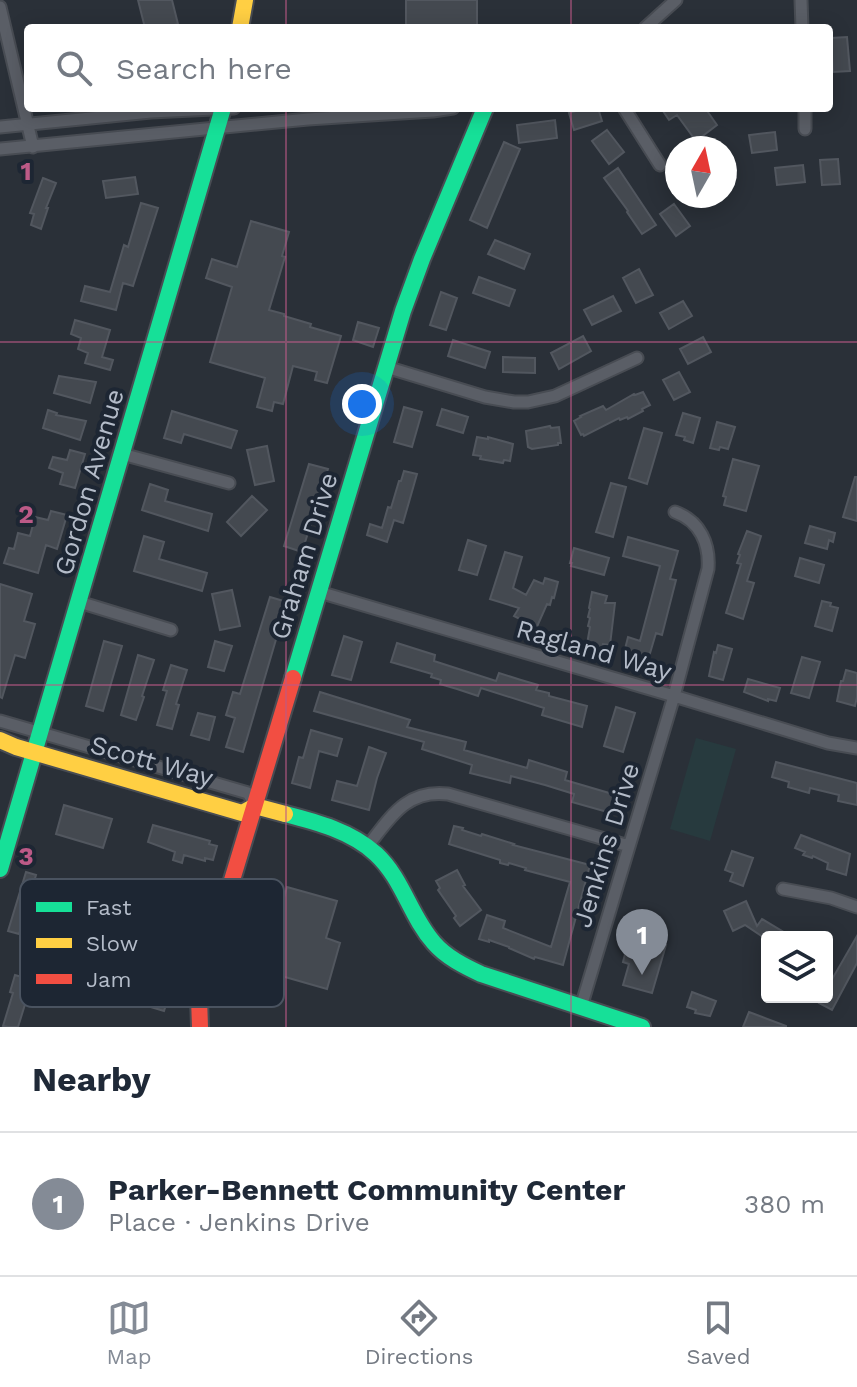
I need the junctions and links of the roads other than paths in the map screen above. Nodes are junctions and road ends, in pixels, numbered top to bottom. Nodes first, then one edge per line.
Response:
1 (245, 0) edge
2 (676, 0) edge
3 (801, 0) edge
4 (0, 7) edge
5 (241, 24) edge
6 (649, 24) edge
7 (802, 24) edge
8 (24, 104) edge
9 (26, 112) edge
10 (151, 112) edge
11 (222, 112) edge
12 (417, 112) edge
13 (484, 112) edge
14 (627, 112) edge
15 (805, 112) edge
16 (29, 124) junction
17 (0, 127) edge
18 (217, 129) junction
19 (805, 129) dead end
20 (33, 147) junction
21 (0, 149) edge
22 (660, 165) dead end
23 (637, 358) dead end
24 (386, 367) junction
25 (122, 454) junction
26 (229, 483) dead end
27 (675, 512) dead end
28 (319, 592) junction
29 (79, 602) junction
30 (171, 630) dead end
31 (674, 696) junction
32 (0, 721) edge
33 (40, 732) junction
34 (0, 740) edge
35 (857, 748) edge
36 (34, 752) junction
37 (157, 767) junction
38 (152, 786) junction
39 (255, 806) junction
40 (629, 846) junction
41 (367, 847) junction
42 (0, 869) edge
43 (233, 879) edge
44 (783, 889) dead end
45 (857, 907) edge
46 (199, 1007) edge
47 (581, 1007) junction
48 (200, 1027) edge
49 (642, 1027) edge

1 - 5 street
2 - 6 street
3 - 7 street
4 - 8 street
9 - 16 street
10 - 16 street
11 - 18 street, Gordon Avenue
12 - 18 street
13 - 24 street, Graham Drive
14 - 22 street
15 - 19 street
16 - 17 street
16 - 20 street
18 - 20 street
18 - 25 street, Gordon Avenue
20 - 21 street
23 - 24 street
24 - 28 street, Graham Drive
25 - 26 street
25 - 29 street, Gordon Avenue
27 - 31 street, Jenkins Drive
28 - 31 street, Ragland Way
28 - 39 street, Graham Drive
29 - 30 street
29 - 33 street, Gordon Avenue
31 - 35 street, Ragland Way
31 - 40 street, Jenkins Drive
32 - 33 street, Scott Way
33 - 36 street, Gordon Avenue
33 - 37 street, Scott Way
34 - 36 street, Scott Way
36 - 38 street, Scott Way
36 - 42 street, Gordon Avenue
37 - 38 street
37 - 39 street, Scott Way
38 - 39 street, Scott Way
39 - 41 street, Scott Way
39 - 43 street, Graham Drive
40 - 41 street
40 - 47 street, Jenkins Drive
41 - 47 street, Scott Way
44 - 45 street
46 - 48 street, Graham Drive
47 - 49 street, Scott Way

